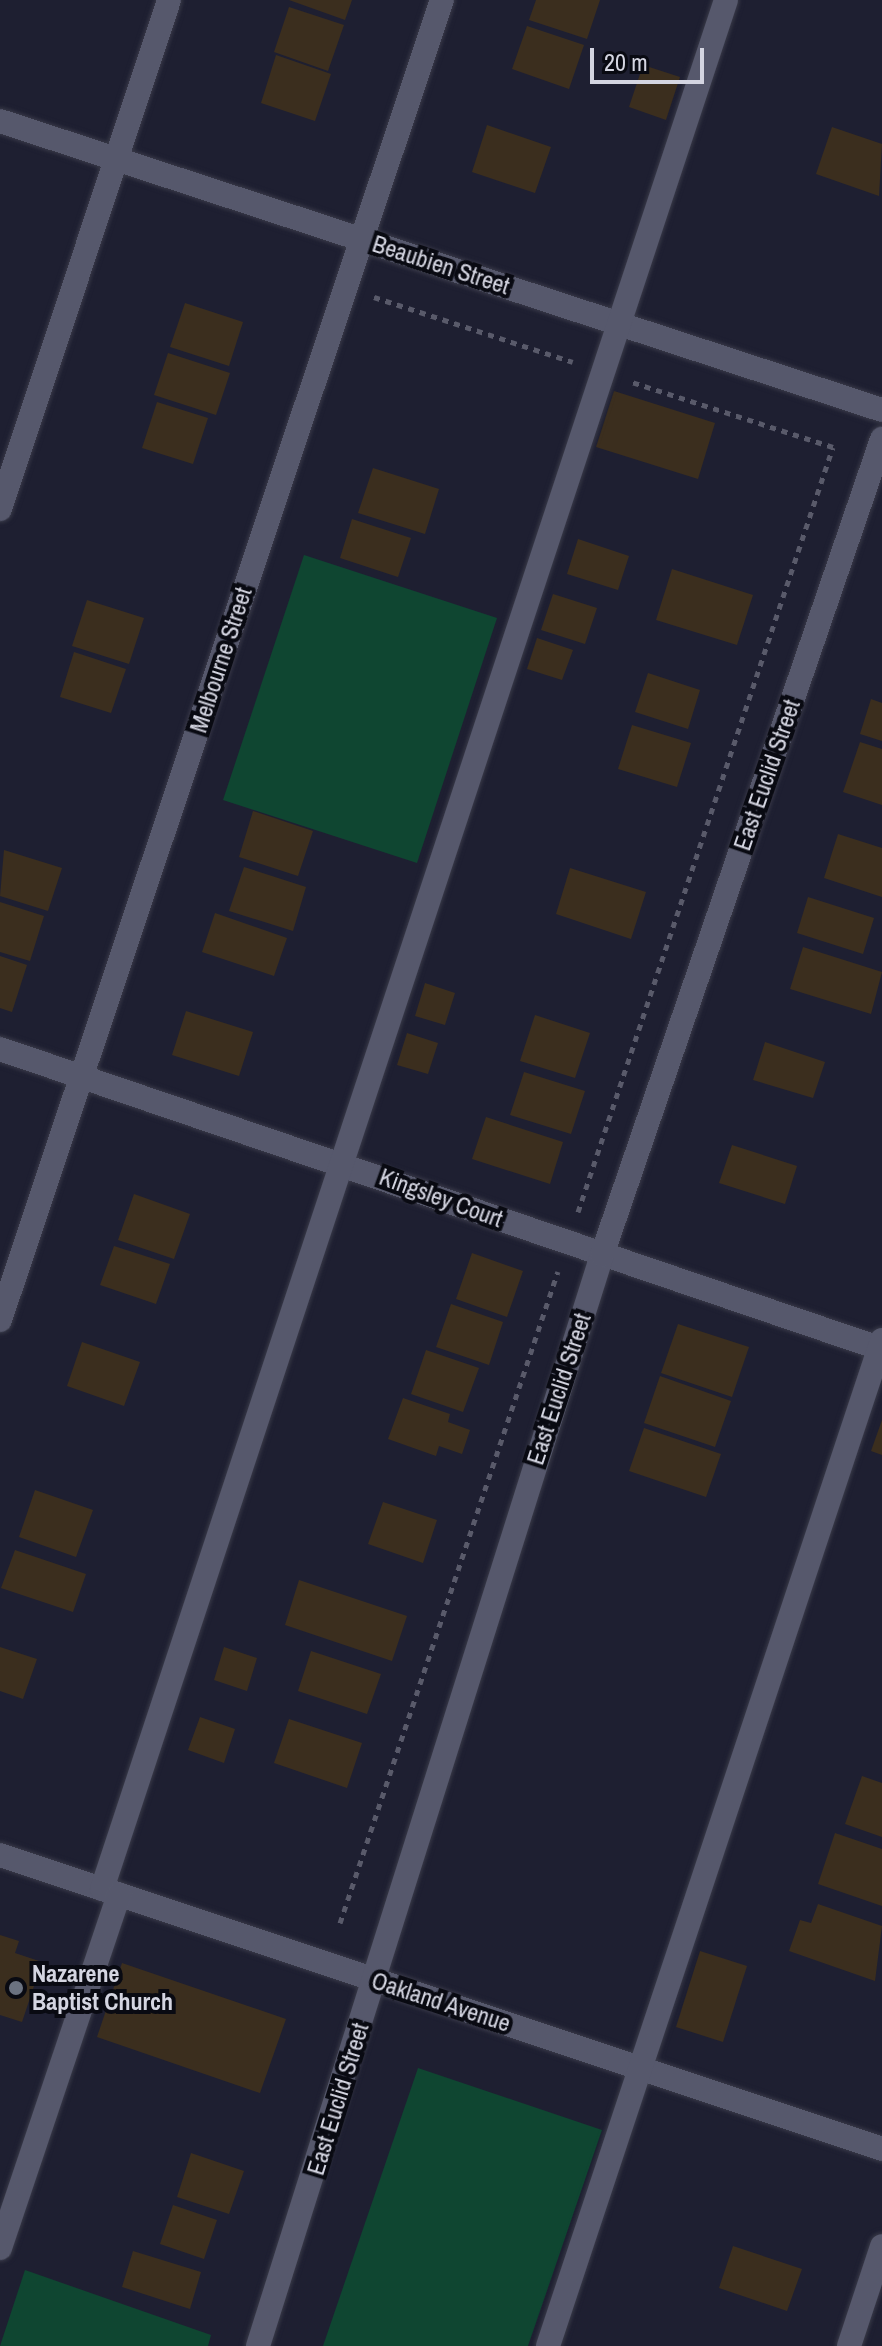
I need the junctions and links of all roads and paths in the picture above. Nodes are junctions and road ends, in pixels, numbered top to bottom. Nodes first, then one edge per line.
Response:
1 (169, 0) edge
2 (442, 0) edge
3 (726, 0) edge
4 (0, 121) edge
5 (116, 159) junction
6 (362, 238) junction
7 (618, 323) junction
8 (882, 410) edge
9 (882, 439) edge
10 (833, 447) dead end
11 (0, 509) edge
12 (0, 1049) edge
13 (82, 1075) junction
14 (346, 1164) junction
15 (568, 1243) junction
16 (602, 1255) junction
17 (0, 1320) edge
18 (881, 1346) edge
19 (0, 1855) edge
20 (110, 1892) junction
21 (340, 1923) dead end
22 (375, 1980) junction
23 (641, 2069) junction
24 (882, 2149) edge
25 (882, 2246) edge
26 (0, 2248) edge
27 (258, 2346) edge
28 (548, 2346) edge
29 (849, 2346) edge

1 - 5 street
2 - 6 street, Melbourne Street
3 - 7 street
4 - 5 street, Beaubien Street
5 - 6 street, Beaubien Street
5 - 11 street
6 - 7 street, Beaubien Street
6 - 13 street, Melbourne Street
7 - 8 street, Beaubien Street
7 - 14 street
9 - 16 street, East Euclid Street
10 - 15 path
12 - 13 street, Kingsley Court
13 - 14 street, Kingsley Court
13 - 17 street, Melbourne Street
14 - 15 street, Kingsley Court
14 - 20 street
15 - 16 street, Kingsley Court
15 - 21 path
16 - 18 street, Kingsley Court
16 - 22 street, East Euclid Street
18 - 23 street
19 - 20 street, Oakland Avenue
20 - 22 street, Oakland Avenue
20 - 26 street
22 - 23 street, Oakland Avenue
22 - 27 street, East Euclid Street
23 - 24 street, Oakland Avenue
23 - 28 street
25 - 29 street

